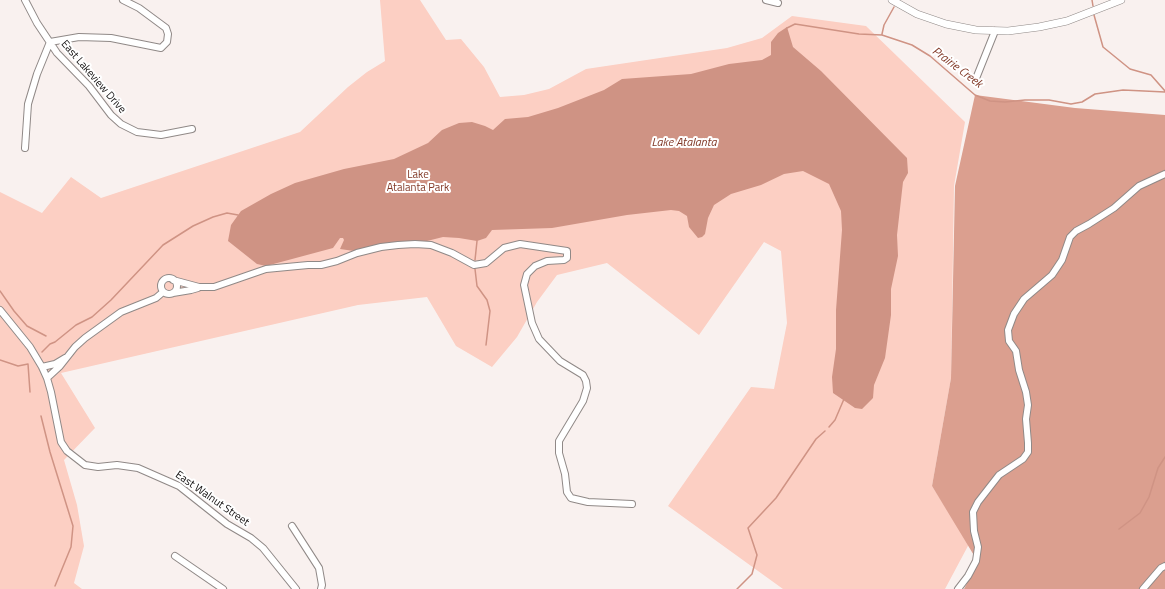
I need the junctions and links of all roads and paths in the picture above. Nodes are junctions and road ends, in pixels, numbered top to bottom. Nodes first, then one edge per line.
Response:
1 (24, 0) edge
2 (123, 0) edge
3 (766, 0) edge
4 (892, 0) edge
5 (1121, 0) edge
6 (778, 3) dead end
7 (995, 31) junction
8 (50, 42) junction
9 (975, 81) dead end
10 (192, 129) dead end
11 (25, 148) dead end
12 (1165, 174) edge
13 (173, 280) junction
14 (199, 287) junction
15 (163, 292) junction
16 (173, 293) junction
17 (0, 310) edge
18 (66, 357) junction
19 (42, 367) junction
20 (48, 378) junction
21 (632, 504) dead end
22 (292, 526) dead end
23 (175, 556) dead end
24 (1165, 566) edge
25 (223, 589) edge
26 (296, 589) edge
27 (321, 589) edge
28 (958, 589) edge
29 (1143, 589) edge

1 - 8 street, East Lakeview Drive
2 - 8 street
3 - 6 street
4 - 7 main road
5 - 7 main road
7 - 9 street
8 - 10 street, East Lakeview Drive
8 - 11 street
12 - 28 street
13 - 14 street
13 - 15 street
13 - 16 street
14 - 16 street
14 - 21 street
15 - 16 street
15 - 18 street
17 - 19 street, East Walnut Street
18 - 19 street
18 - 20 street
19 - 20 street, East Walnut Street
20 - 26 street, East Walnut Street
22 - 27 street
23 - 25 street
24 - 29 street

